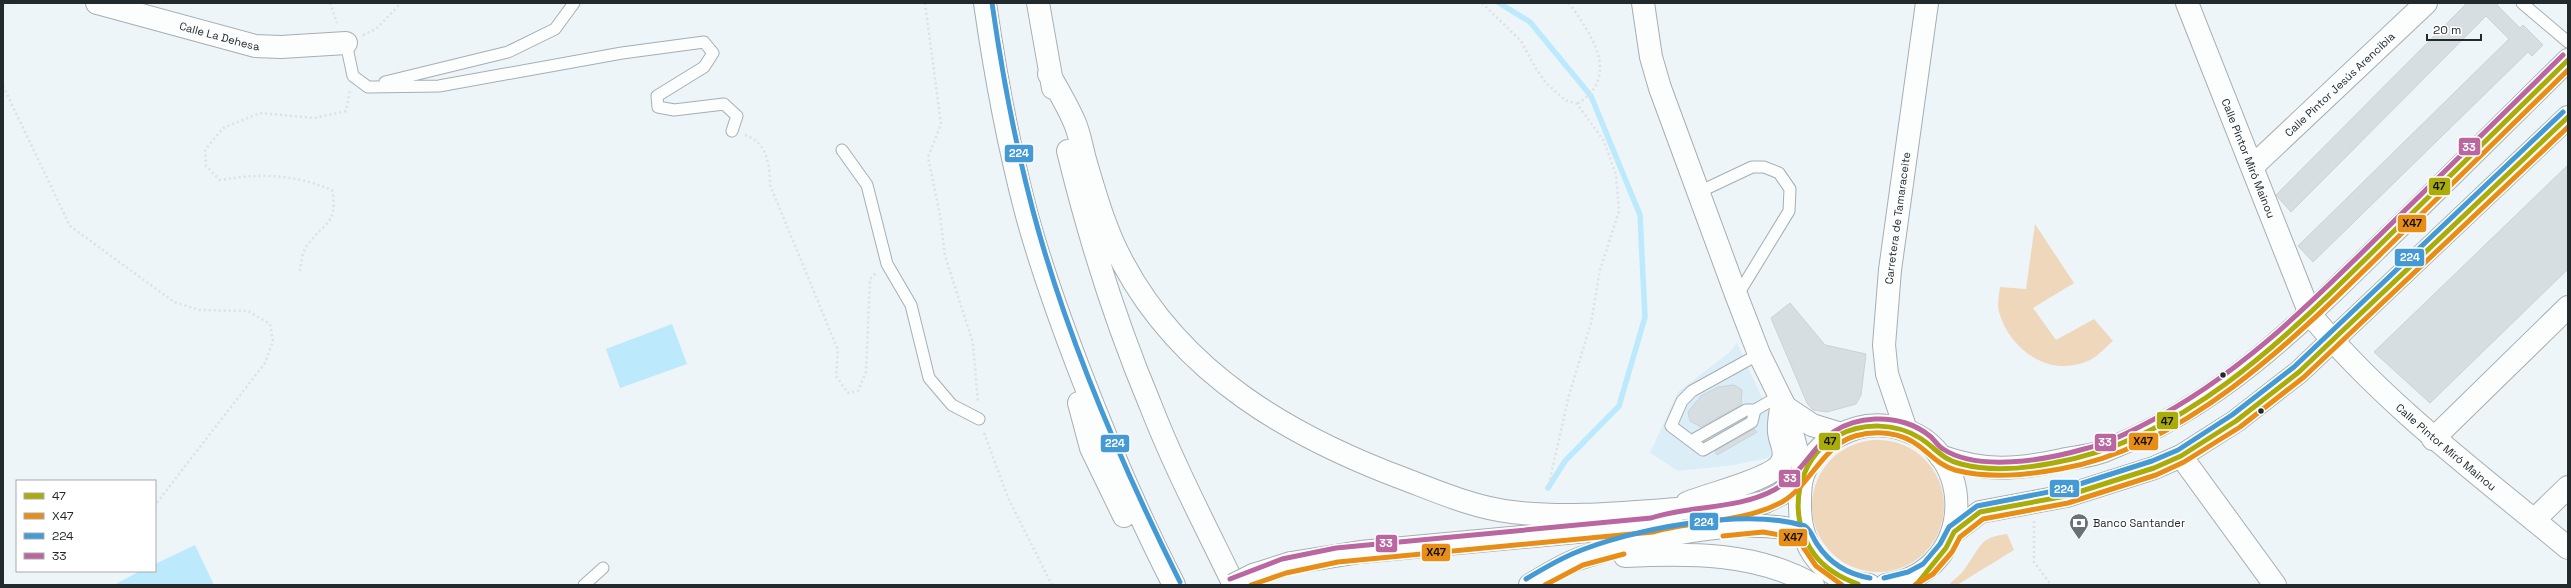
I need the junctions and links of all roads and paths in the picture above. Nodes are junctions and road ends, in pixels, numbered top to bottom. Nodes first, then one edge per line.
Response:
1 (8, 3) edge
2 (97, 3) edge
3 (401, 3) edge
4 (574, 3) edge
5 (925, 3) edge
6 (985, 3) edge
7 (1038, 3) edge
8 (1482, 3) edge
9 (1569, 3) edge
10 (1642, 3) edge
11 (1927, 3) edge
12 (2187, 3) edge
13 (2426, 3) edge
14 (2522, 3) edge
15 (3, 6) edge
16 (2568, 42) edge
17 (346, 43) junction
18 (2568, 60) edge
19 (1049, 74) junction
20 (353, 76) junction
21 (3, 86) edge
22 (368, 87) junction
23 (1577, 104) junction
24 (2568, 117) edge
25 (732, 131) joint
26 (842, 150) dead end
27 (2253, 166) junction
28 (1699, 192) junction
29 (887, 264) junction
30 (300, 271) dead end
31 (1050, 292) junction
32 (1737, 297) junction
33 (2568, 307) edge
34 (2310, 314) junction
35 (2330, 340) junction
36 (1759, 354) junction
37 (1782, 401) junction
38 (979, 420) junction
39 (1906, 430) junction
40 (1841, 434) junction
41 (2433, 439) junction
42 (1940, 456) junction
43 (2181, 456) junction
44 (1804, 472) junction
45 (2568, 487) edge
46 (1548, 488) dead end
47 (2034, 502) junction
48 (156, 504) edge
49 (1675, 509) junction
50 (1730, 509) junction
51 (2534, 520) junction
52 (1652, 525) junction
53 (1802, 532) junction
54 (1954, 532) junction
55 (1678, 533) junction
56 (2568, 548) edge
57 (1580, 558) junction
58 (603, 568) dead end
59 (1922, 577) edge
60 (584, 585) edge
61 (1052, 585) edge
62 (1157, 585) edge
63 (1174, 585) edge
64 (1233, 585) edge
65 (1530, 585) edge
66 (1813, 585) edge
67 (1862, 585) edge
68 (1886, 585) edge
69 (2051, 585) edge
70 (2275, 585) edge

1 - 15 path
2 - 17 main road, Calle La Dehesa
3 - 17 path
4 - 22 lane
5 - 38 path
6 - 31 main road
7 - 19 main road
8 - 23 path
9 - 23 path
10 - 28 main road
11 - 39 main road, Carretera de Tamaraceite
12 - 27 main road, Calle Pintor Miró Mainou
13 - 27 main road, Calle Pintor Jesús Arencibia
14 - 16 lane
17 - 20 lane
18 - 34 main road
19 - 49 main road
19 - 64 main road
20 - 22 lane
20 - 30 path
21 - 48 path
22 - 25 lane
23 - 46 path
24 - 35 main road
25 - 29 path
26 - 29 lane
27 - 34 main road, Calle Pintor Miró Mainou
28 - 32 main road
28 - 32 lane
29 - 38 lane
31 - 62 main road
31 - 63 main road
32 - 36 main road
33 - 41 main road
34 - 35 main road, Calle Pintor Miró Mainou
34 - 42 main road
35 - 41 main road, Calle Pintor Miró Mainou
35 - 43 main road
36 - 37 main road
36 - 37 lane
37 - 40 main road
37 - 44 main road
37 - 49 main road
38 - 61 path
39 - 40 main road
39 - 42 main road
40 - 44 main road
41 - 51 main road, Calle Pintor Miró Mainou
42 - 54 main road
43 - 47 main road
43 - 70 main road
44 - 50 main road
44 - 53 main road
45 - 51 main road
47 - 54 main road
47 - 69 path
49 - 50 main road
50 - 52 main road
51 - 56 main road, Calle Pintor Miró Mainou
52 - 55 main road
52 - 64 main road, bridge
53 - 55 main road
53 - 67 main road
54 - 59 main road
55 - 57 main road
57 - 65 main road
57 - 66 main road
58 - 60 lane
59 - 68 main road

